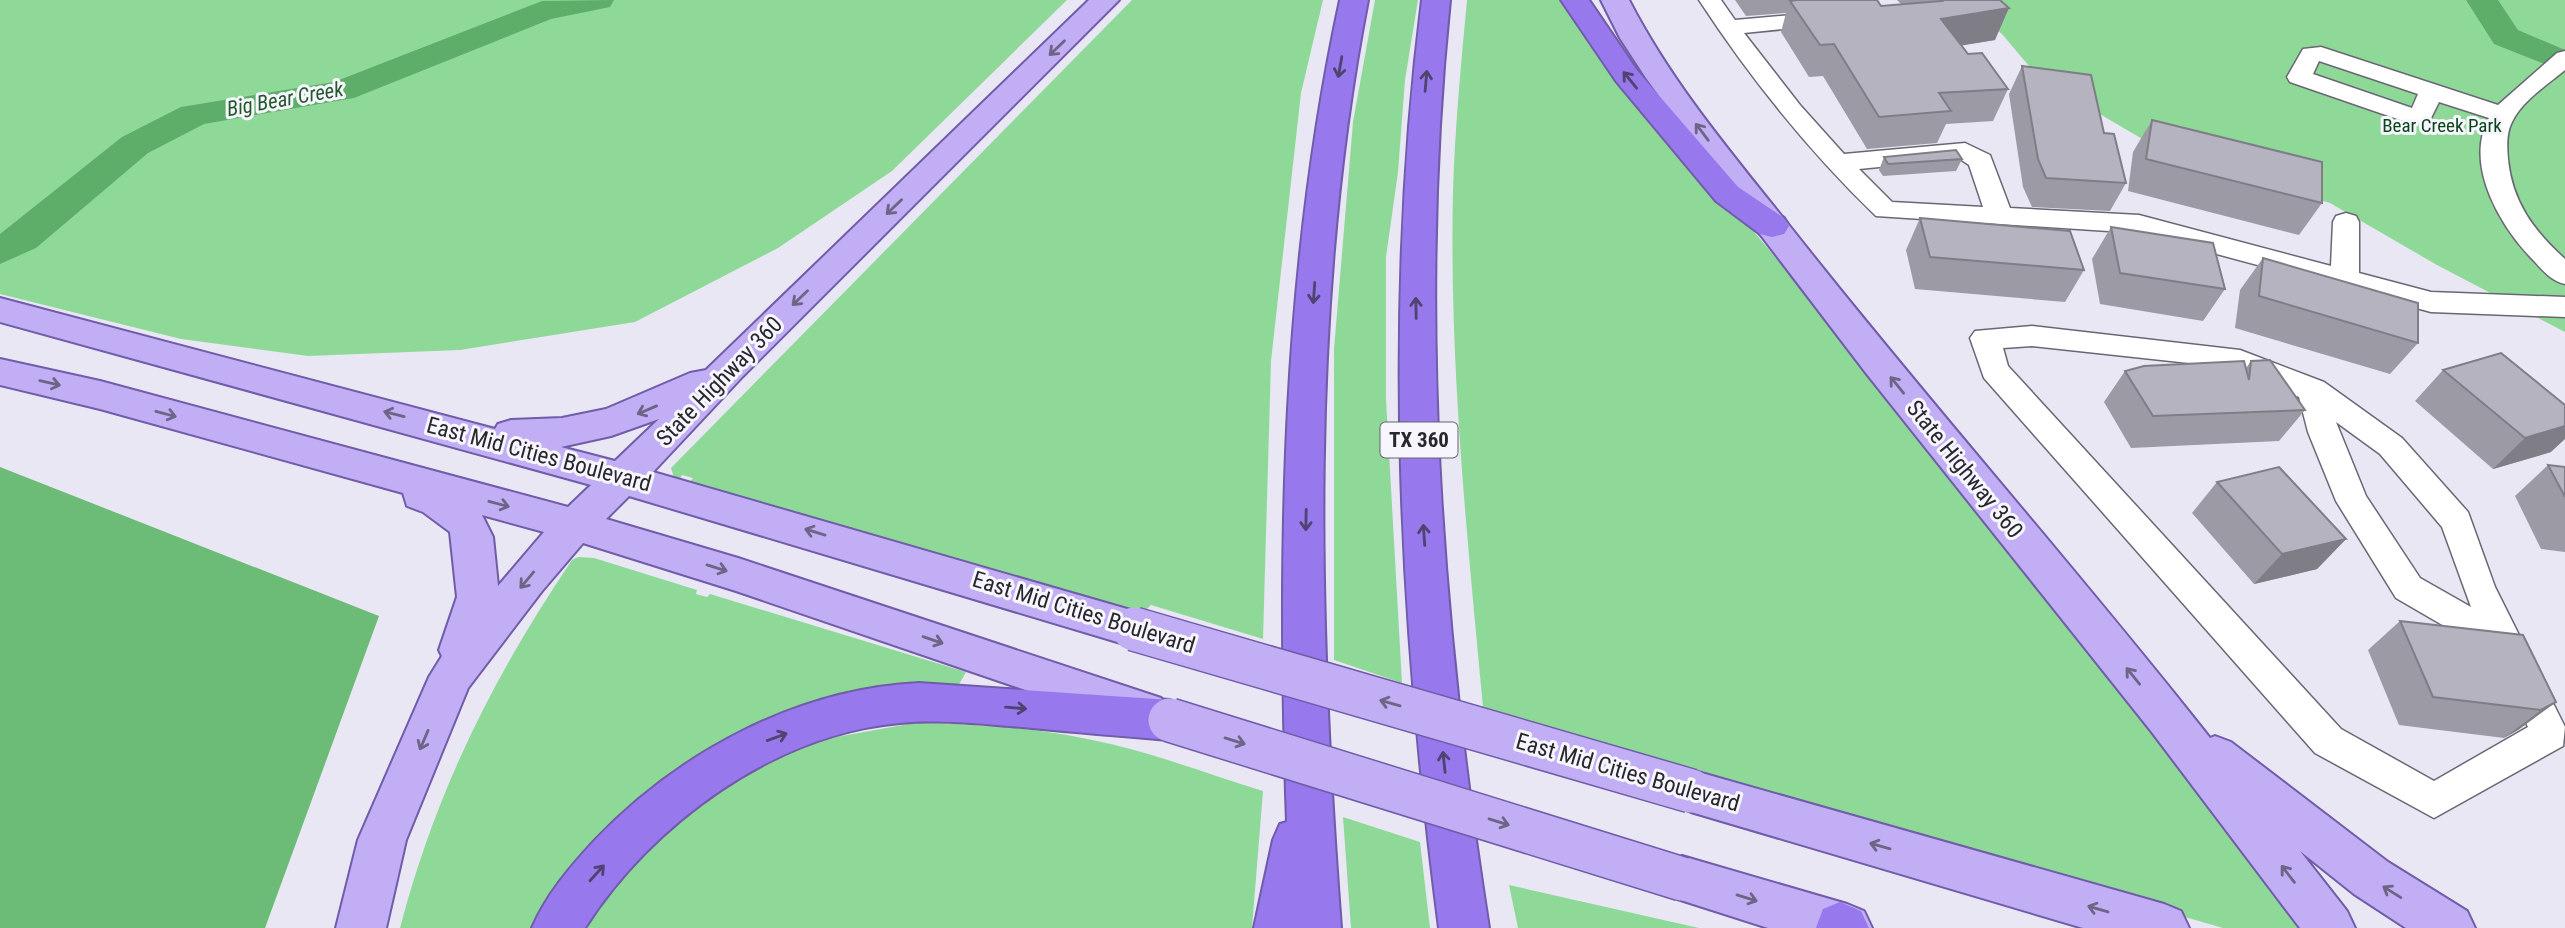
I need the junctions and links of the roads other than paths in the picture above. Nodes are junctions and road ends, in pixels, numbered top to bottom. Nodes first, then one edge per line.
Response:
1 (1105, 0) edge
2 (1354, 0) edge
3 (1436, 0) edge
4 (1575, 0) edge
5 (1615, 0) edge
6 (1710, 0) edge
7 (1861, 0) edge
8 (1728, 28) junction
9 (2565, 58) edge
10 (2432, 90) junction
11 (2504, 115) junction
12 (1837, 163) junction
13 (2000, 217) junction
14 (2346, 222) dead end
15 (1772, 226) junction
16 (2565, 275) edge
17 (2345, 280) junction
18 (2565, 307) edge
19 (0, 310) edge
20 (730, 368) junction
21 (0, 372) edge
22 (2313, 390) junction
23 (453, 429) junction
24 (315, 454) junction
25 (625, 478) junction
26 (575, 525) junction
27 (2508, 646) junction
28 (451, 677) junction
29 (2167, 717) junction
30 (1170, 720) junction
31 (2558, 736) edge
32 (1307, 790) junction
33 (1456, 878) junction
34 (1844, 927) edge
35 (361, 928) edge
36 (557, 928) edge
37 (1279, 928) edge
38 (1316, 928) edge
39 (1464, 928) edge
40 (1473, 928) edge
41 (2164, 928) edge
42 (2330, 928) edge
43 (2450, 928) edge

1 -> 20 main road, State Highway 360
2 -> 32 highway
33 -> 3 highway, TX 360
15 -> 4 highway
15 -> 5 main road, State Highway 360
6 - 8 street
7 - 8 street
8 - 12 street
9 - 11 street
10 - 10 street
10 - 11 street
11 - 16 street
12 - 13 street
12 - 13 street
13 - 17 street
14 - 17 street
29 -> 15 main road, State Highway 360
17 - 18 street
23 -> 19 main road, East Mid Cities Boulevard
20 -> 23 main road
20 - 25 main road, State Highway 360
21 -> 24 main road
22 - 27 street
22 - 27 street
22 - 31 street
23 - 25 main road, East Mid Cities Boulevard
24 -> 26 main road
24 - 28 main road
25 - 26 main road, State Highway 360
41 -> 25 main road, East Mid Cities Boulevard, bridge
26 -> 28 main road, State Highway 360
26 -> 30 main road
27 - 31 street
28 -> 35 main road, State Highway 360
42 -> 29 main road, State Highway 360
43 -> 29 main road
30 -> 34 main road, bridge
36 -> 30 highway
32 - 37 highway
32 - 38 highway
33 - 39 highway, TX 360
33 - 40 highway

